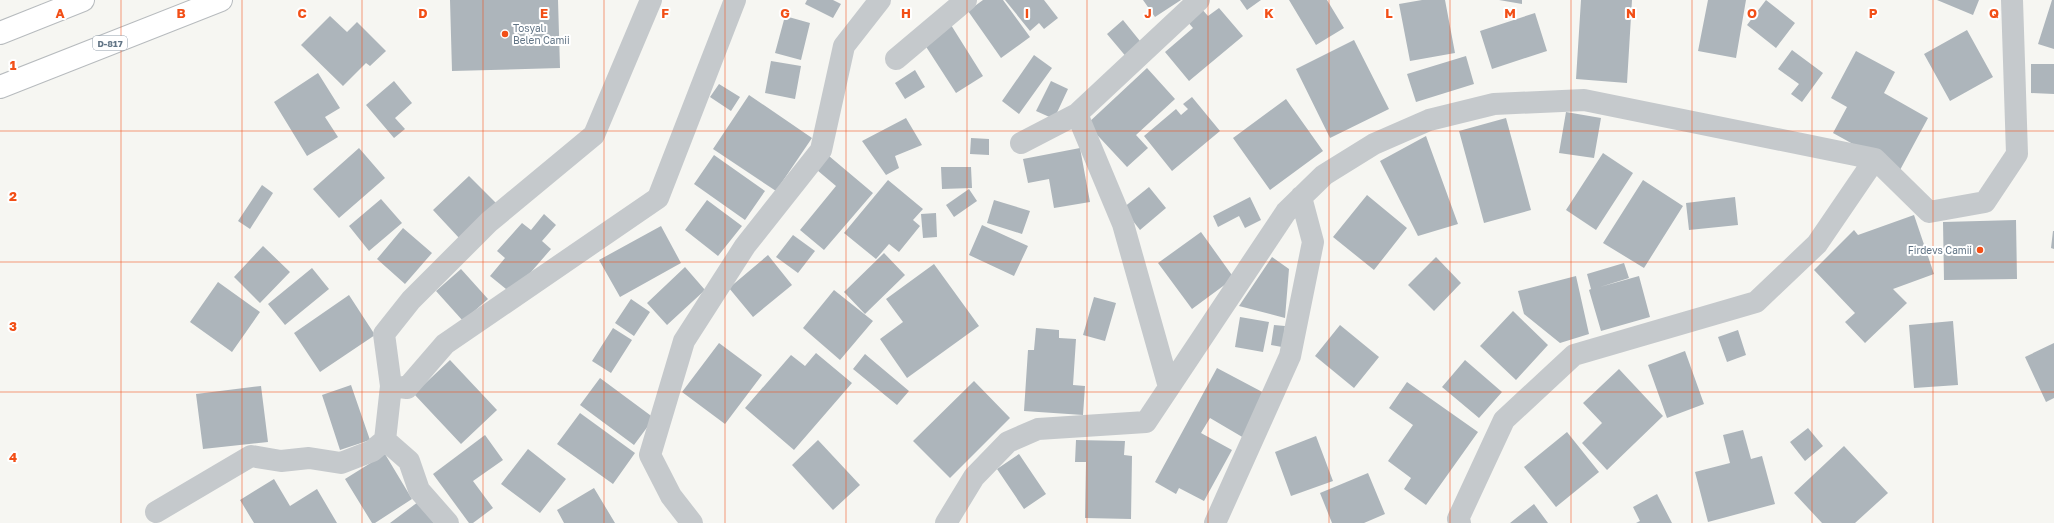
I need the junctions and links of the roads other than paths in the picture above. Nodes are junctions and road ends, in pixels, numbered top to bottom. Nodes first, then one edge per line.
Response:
1 (84, 0) edge
2 (221, 0) edge
3 (651, 0) edge
4 (736, 0) edge
5 (880, 0) edge
6 (966, 0) edge
7 (1199, 0) edge
8 (2012, 0) edge
9 (0, 33) edge
10 (896, 59) dead end
11 (0, 87) edge
12 (1077, 114) junction
13 (1021, 143) dead end
14 (1874, 159) junction
15 (1302, 197) junction
16 (391, 386) junction
17 (1169, 387) junction
18 (385, 440) junction
19 (156, 512) dead end
20 (448, 523) edge
21 (692, 523) edge
22 (946, 523) edge
23 (1214, 523) edge
24 (1460, 523) edge

1 - 9 highway
2 - 11 highway, D-817
3 - 16 street
4 - 16 street
5 - 21 street
6 - 10 street
7 - 12 street
8 - 14 street
12 - 13 street
12 - 17 street
14 - 15 street
14 - 24 street
15 - 17 street
15 - 23 street
16 - 18 street
17 - 22 street
18 - 19 street
18 - 20 street

